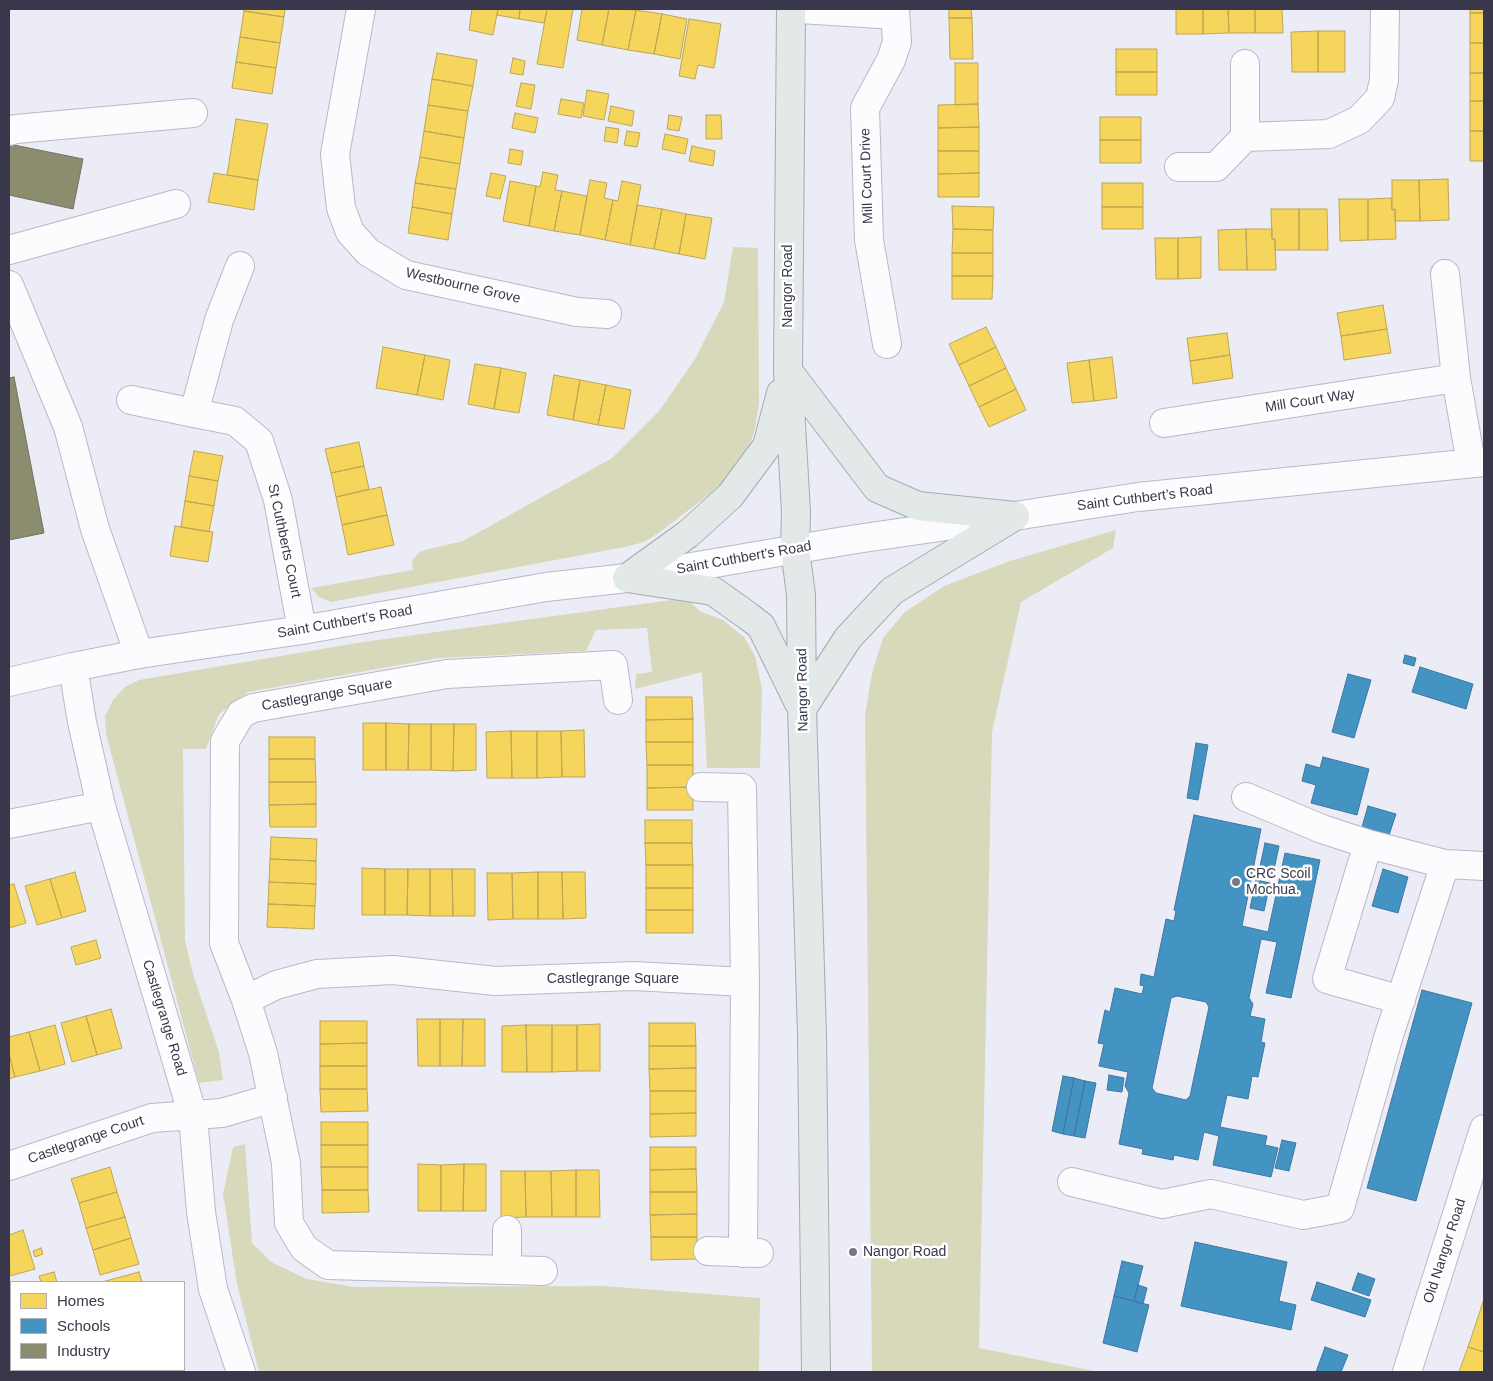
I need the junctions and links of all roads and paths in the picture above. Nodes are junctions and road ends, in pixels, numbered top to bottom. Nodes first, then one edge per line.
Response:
1 (360, 9) edge
2 (791, 9) edge
3 (800, 9) edge
4 (1385, 9) edge
5 (895, 12) edge
6 (1245, 64) dead end
7 (193, 114) dead end
8 (9, 131) edge
9 (1245, 137) junction
10 (1179, 167) dead end
11 (176, 204) dead end
12 (9, 250) edge
13 (240, 266) dead end
14 (1445, 274) dead end
15 (9, 285) edge
16 (607, 314) dead end
17 (887, 344) dead end
18 (788, 370) junction
19 (1456, 378) junction
20 (131, 400) dead end
21 (194, 413) junction
22 (1164, 423) dead end
23 (1478, 463) edge
24 (1015, 516) junction
25 (795, 549) junction
26 (627, 578) junction
27 (302, 630) junction
28 (139, 654) junction
29 (73, 667) junction
30 (9, 682) edge
31 (618, 700) dead end
32 (802, 708) junction
33 (700, 787) dead end
34 (1246, 797) dead end
35 (101, 806) junction
36 (9, 824) edge
37 (1368, 844) junction
38 (1445, 864) junction
39 (1484, 866) edge
40 (745, 982) junction
41 (246, 1000) junction
42 (1401, 1000) junction
43 (273, 1098) junction
44 (193, 1116) junction
45 (1484, 1129) edge
46 (9, 1166) edge
47 (1072, 1182) dead end
48 (507, 1230) dead end
49 (708, 1252) dead end
50 (507, 1269) junction
51 (543, 1271) dead end
52 (241, 1372) edge
53 (816, 1372) edge
54 (1407, 1372) edge

1 - 16 street, Westbourne Grove
2 - 18 main road, Nangor Road
3 - 5 street, Mill Court Drive
4 - 9 street
5 - 17 street, Mill Court Drive
6 - 9 street
7 - 8 street
9 - 10 street
11 - 12 street
13 - 21 street
14 - 19 street
15 - 28 street
18 - 24 main road
18 - 25 main road, Nangor Road
18 - 26 main road
19 - 22 street, Mill Court Way
19 - 23 street
20 - 21 street, St Cuthberts Court
21 - 27 street, St Cuthberts Court
23 - 24 street, Saint Cuthbert’s Road
24 - 25 street, Saint Cuthbert’s Road
24 - 32 main road
25 - 26 street, Saint Cuthbert’s Road
25 - 32 main road, Nangor Road
26 - 27 street, Saint Cuthbert’s Road
26 - 32 main road
27 - 28 street, Saint Cuthbert’s Road
28 - 29 street, Saint Cuthbert’s Road
29 - 30 street, Saint Cuthbert’s Road
29 - 35 street, Castlegrange Road
31 - 41 street, Castlegrange Square
32 - 53 main road, Nangor Road
33 - 40 street
34 - 37 street
35 - 36 street
35 - 44 street, Castlegrange Road
37 - 38 street
37 - 42 street
38 - 39 street
38 - 42 street
40 - 41 street, Castlegrange Square
40 - 49 street
41 - 43 street, Castlegrange Square
42 - 47 street
43 - 44 street
43 - 50 street, Castlegrange Square
44 - 46 street, Castlegrange Court
44 - 52 street, Castlegrange Road
45 - 54 street, Old Nangor Road
48 - 50 street
50 - 51 street, Castlegrange Square

